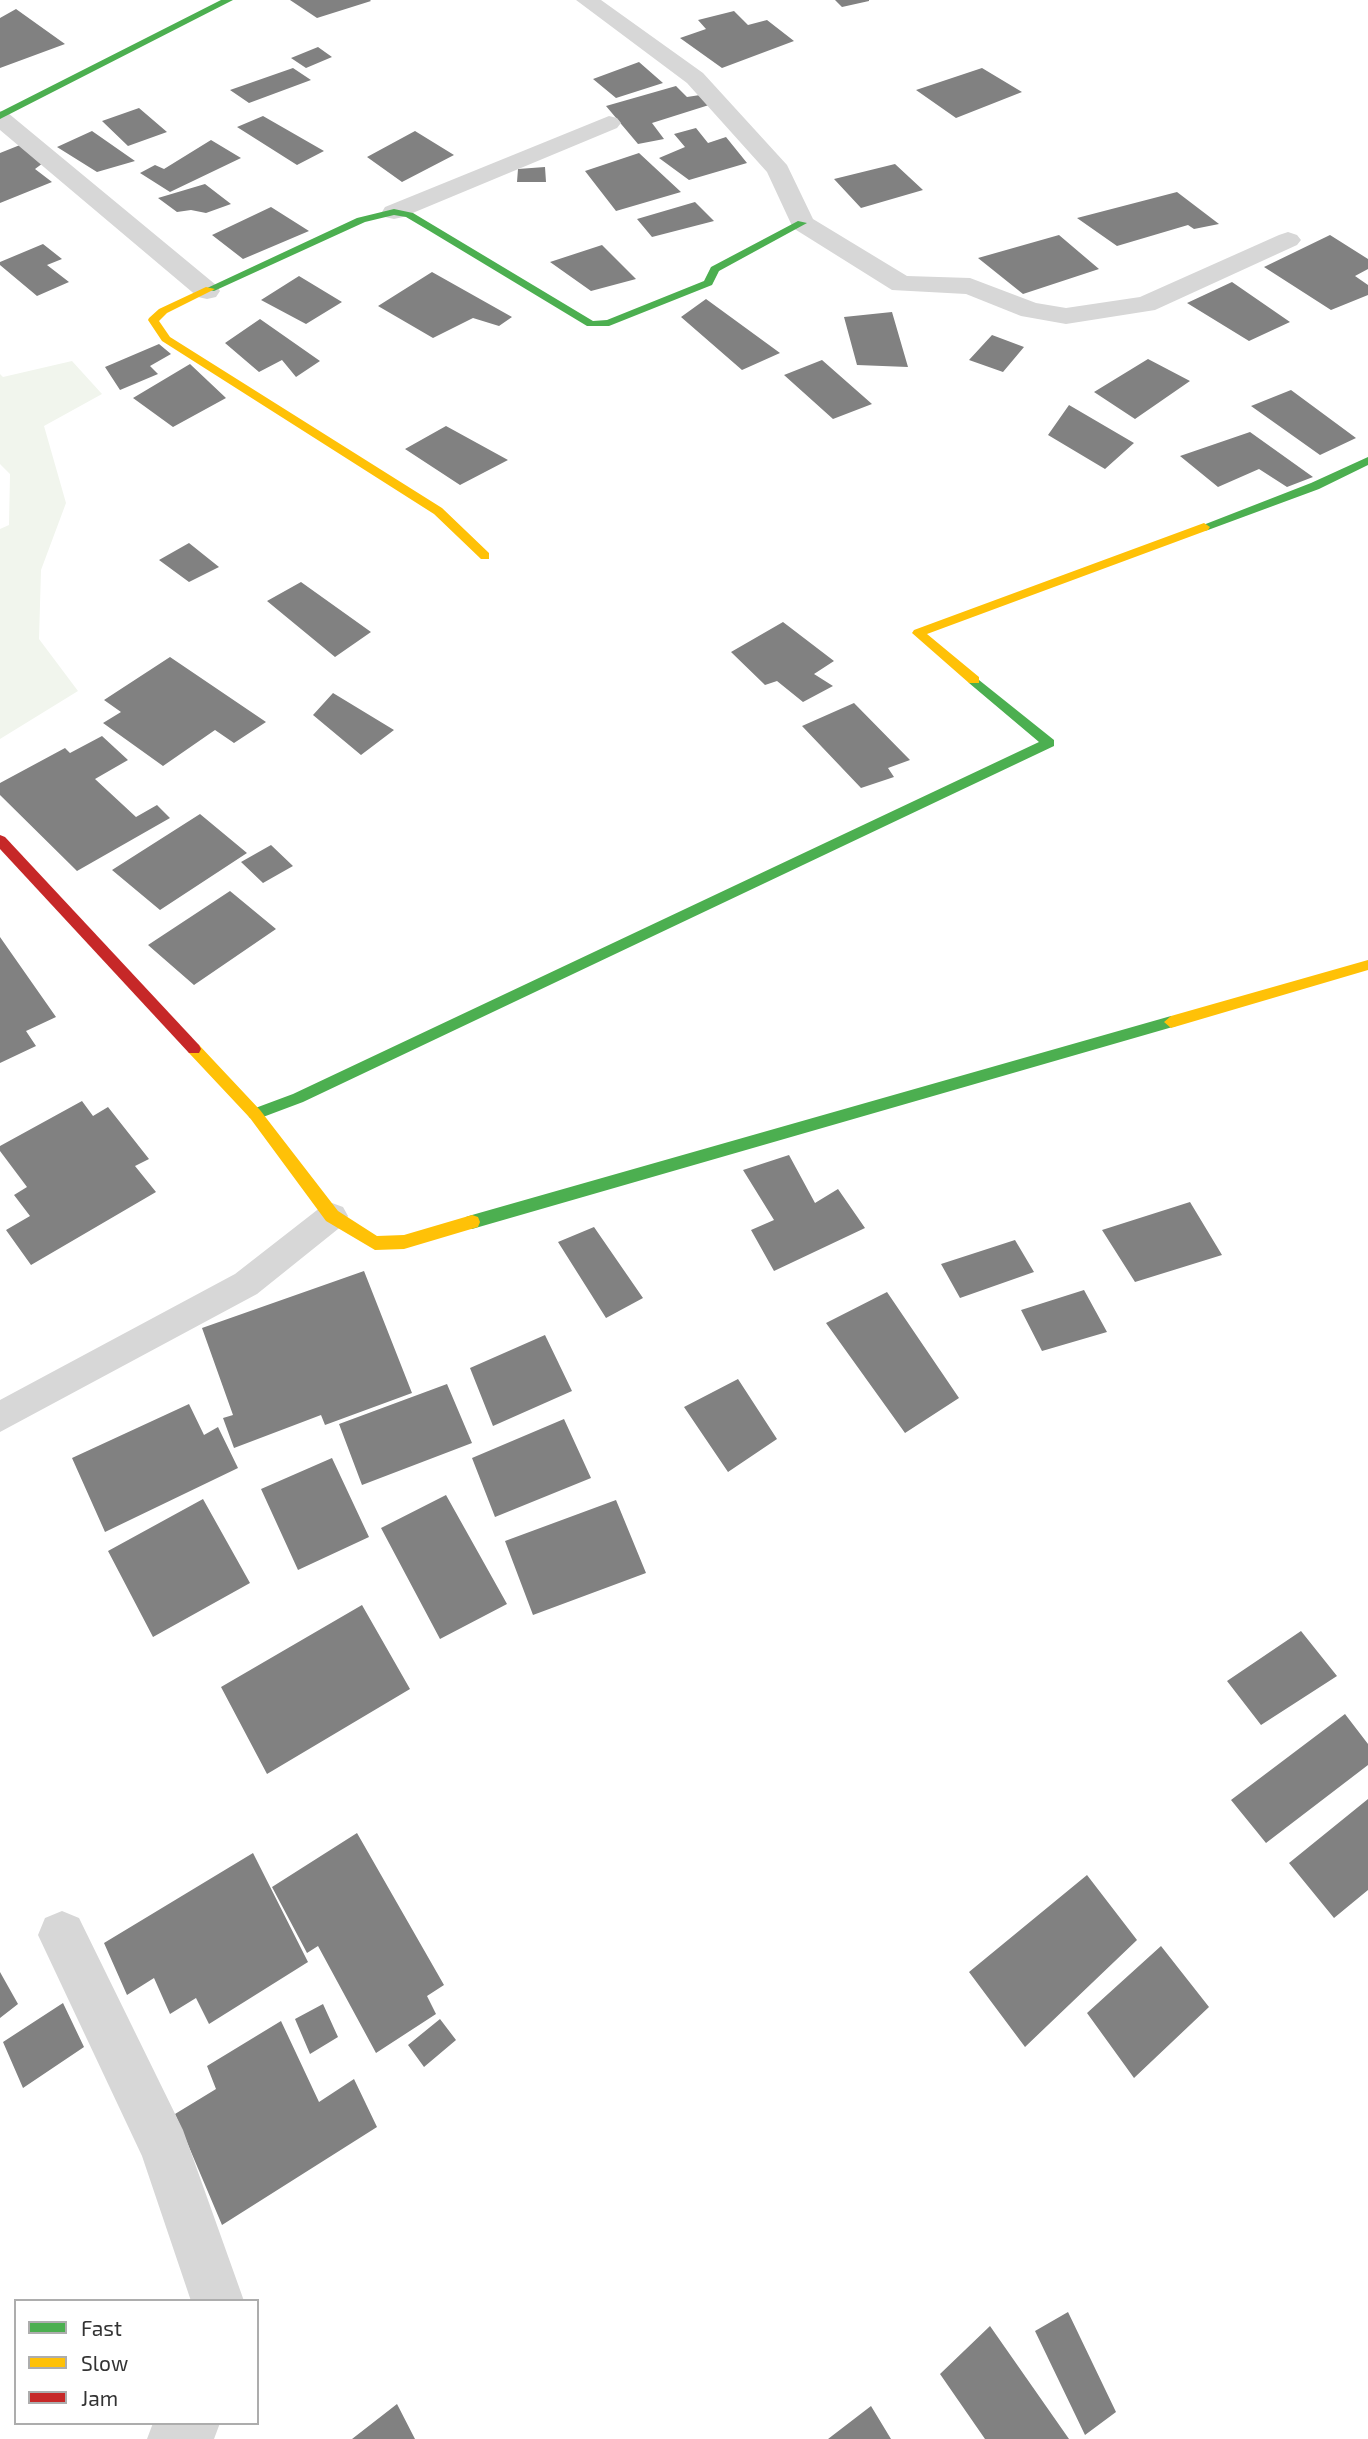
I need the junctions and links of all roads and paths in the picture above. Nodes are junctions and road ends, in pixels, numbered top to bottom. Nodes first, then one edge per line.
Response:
1 (228, 0) edge
2 (587, 0) edge
3 (0, 117) edge
4 (609, 123) dead end
5 (394, 212) junction
6 (802, 223) junction
7 (1288, 240) dead end
8 (207, 291) junction
9 (1368, 461) edge
10 (485, 555) dead end
11 (0, 840) edge
12 (1368, 965) edge
13 (255, 1114) junction
14 (332, 1216) junction
15 (0, 1417) edge
16 (61, 1935) dead end
17 (217, 2299) edge
18 (191, 2425) edge
19 (174, 2439) edge

1 - 3 street
2 - 6 street
3 - 8 street
4 - 5 street
5 - 6 street
5 - 8 street
6 - 7 street
8 - 10 street
9 - 13 street
11 - 13 street
12 - 14 street
13 - 14 street
14 - 15 lane
16 - 17 street
18 - 19 street

